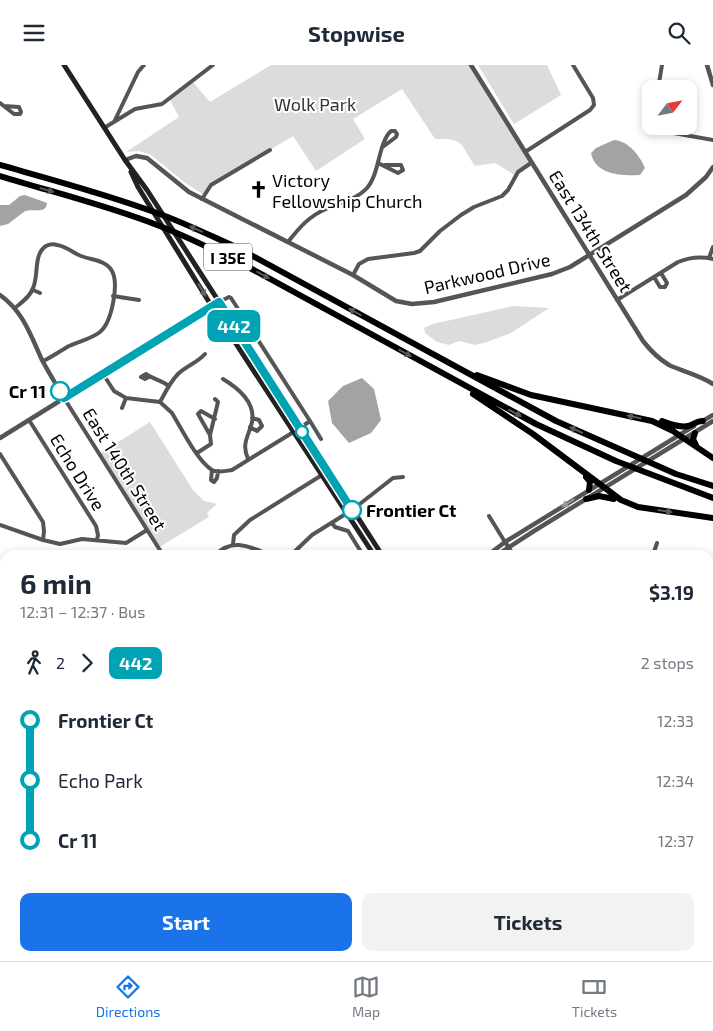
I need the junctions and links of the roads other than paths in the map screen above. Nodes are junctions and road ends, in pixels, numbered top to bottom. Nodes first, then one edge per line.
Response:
1 (64, 65) edge
2 (144, 65) edge
3 (213, 65) edge
4 (471, 65) edge
5 (573, 65) edge
6 (662, 65) edge
7 (706, 65) edge
8 (660, 80) edge
9 (713, 85) edge
10 (0, 103) edge
11 (4, 106) dead end
12 (115, 120) junction
13 (104, 128) junction
14 (687, 135) edge
15 (713, 139) edge
16 (384, 145) dead end
17 (270, 150) dead end
18 (525, 152) junction
19 (125, 160) junction
20 (378, 163) junction
21 (532, 163) junction
22 (0, 165) edge
23 (385, 165) dead end
24 (713, 167) edge
25 (0, 176) edge
26 (202, 199) junction
27 (288, 242) junction
28 (713, 247) edge
29 (589, 255) junction
30 (711, 258) edge
31 (661, 273) junction
32 (352, 275) junction
33 (654, 277) junction
34 (33, 290) junction
35 (40, 293) dead end
36 (0, 295) edge
37 (113, 296) junction
38 (139, 299) dead end
39 (617, 300) junction
40 (219, 302) junction
41 (212, 306) junction
42 (16, 308) junction
43 (428, 353) junction
44 (205, 354) dead end
45 (43, 361) junction
46 (441, 373) junction
47 (103, 374) junction
48 (149, 377) dead end
49 (223, 379) dead end
50 (713, 384) edge
51 (168, 386) junction
52 (64, 398) junction
53 (126, 398) junction
54 (215, 399) dead end
55 (160, 403) junction
56 (122, 408) dead end
57 (713, 415) edge
58 (252, 418) junction
59 (215, 419) junction
60 (29, 420) junction
61 (310, 421) junction
62 (652, 421) junction
63 (704, 421) junction
64 (713, 421) edge
65 (250, 427) junction
66 (300, 428) junction
67 (294, 432) junction
68 (695, 433) junction
69 (210, 435) junction
70 (679, 435) junction
71 (0, 438) edge
72 (321, 439) dead end
73 (686, 439) junction
74 (197, 453) junction
75 (0, 454) edge
76 (713, 458) edge
77 (248, 459) junction
78 (574, 466) junction
79 (212, 470) junction
80 (218, 471) junction
81 (322, 475) junction
82 (403, 477) dead end
83 (601, 486) junction
84 (713, 486) edge
85 (589, 490) junction
86 (713, 498) edge
87 (586, 499) junction
88 (634, 506) junction
89 (349, 511) junction
90 (489, 516) dead end
91 (713, 517) edge
92 (332, 523) junction
93 (0, 525) edge
94 (147, 530) junction
95 (42, 540) junction
96 (97, 540) junction
97 (505, 542) junction
98 (657, 543) dead end
99 (232, 544) junction
100 (508, 547) junction
101 (159, 550) edge
102 (220, 550) edge
103 (256, 550) edge
104 (296, 550) edge
105 (360, 550) edge
106 (371, 550) edge
107 (378, 550) edge
108 (495, 550) edge
109 (504, 550) edge
110 (510, 550) edge
111 (655, 550) edge

1 - 13 main road
2 - 12 street
3 - 12 street
4 - 18 street, East 134th Street
5 - 18 street
6 - 8 street
7 - 9 street
10 - 11 street
12 - 13 street
13 - 19 main road
14 - 15 street
16 - 20 street
17 - 26 street
18 - 21 street, East 134th Street
19 - 26 street, Parkwood Drive
19 - 40 main road
19 -> 41 main road
20 - 23 street
20 - 27 street
21 - 29 street, East 134th Street
21 - 32 street
43 -> 22 highway, I 35E
24 - 29 street, Parkwood Drive
25 -> 46 highway, I 35E
26 - 27 street, Parkwood Drive
27 - 32 street, Parkwood Drive
28 - 30 street
29 - 32 street, Parkwood Drive
29 - 39 street, East 134th Street
30 - 31 street
31 - 33 street
31 - 33 street
33 - 39 street
34 - 35 street
34 - 37 street
34 - 42 street
36 - 42 street
37 - 38 street
37 - 45 street
39 - 50 street, East 134th Street
40 - 41 street
40 - 61 street
40 - 66 main road
41 - 47 street
41 - 67 main road
42 - 45 street
62 -> 43 highway
84 -> 43 highway, I 35E
44 - 51 street
45 - 52 street
46 - 78 highway
46 -> 86 highway, I 35E
47 - 52 street
47 - 53 street
48 - 51 street
49 - 58 street
51 - 55 street
52 - 60 street
52 - 94 street, East 140th Street
53 - 55 street
53 - 56 street
54 - 59 street
55 - 74 street
57 - 63 street
58 - 65 street
58 - 65 street
59 - 69 street
59 - 69 street
60 - 71 street
60 - 96 street, Echo Drive
61 - 66 street
61 - 72 street
62 - 63 highway
62 - 70 highway
63 - 70 street
64 - 68 street
65 - 77 street
66 - 67 street
66 - 89 main road
67 - 77 street
67 - 81 main road
68 - 73 street
68 - 76 highway
69 - 74 street
70 - 73 highway
70 - 83 street
73 - 76 highway
73 - 83 street
74 - 79 street
75 - 95 street
77 - 80 street
78 - 83 highway
78 - 85 highway
79 - 80 street
79 - 80 street
81 - 89 main road
81 - 99 street
82 - 89 street
83 - 85 street
83 - 87 street
83 - 88 highway
85 -> 97 street
87 - 88 highway
87 - 100 street
88 -> 91 highway
89 - 92 street
89 - 106 main road
89 - 107 main road
90 - 97 street
92 - 104 street
92 - 105 street
93 - 95 street
94 - 96 street
94 - 101 street, East 140th Street
95 - 96 street
97 - 100 street
97 - 108 street
98 - 111 street
99 - 102 street
99 - 103 street
100 - 109 street
100 - 110 street

